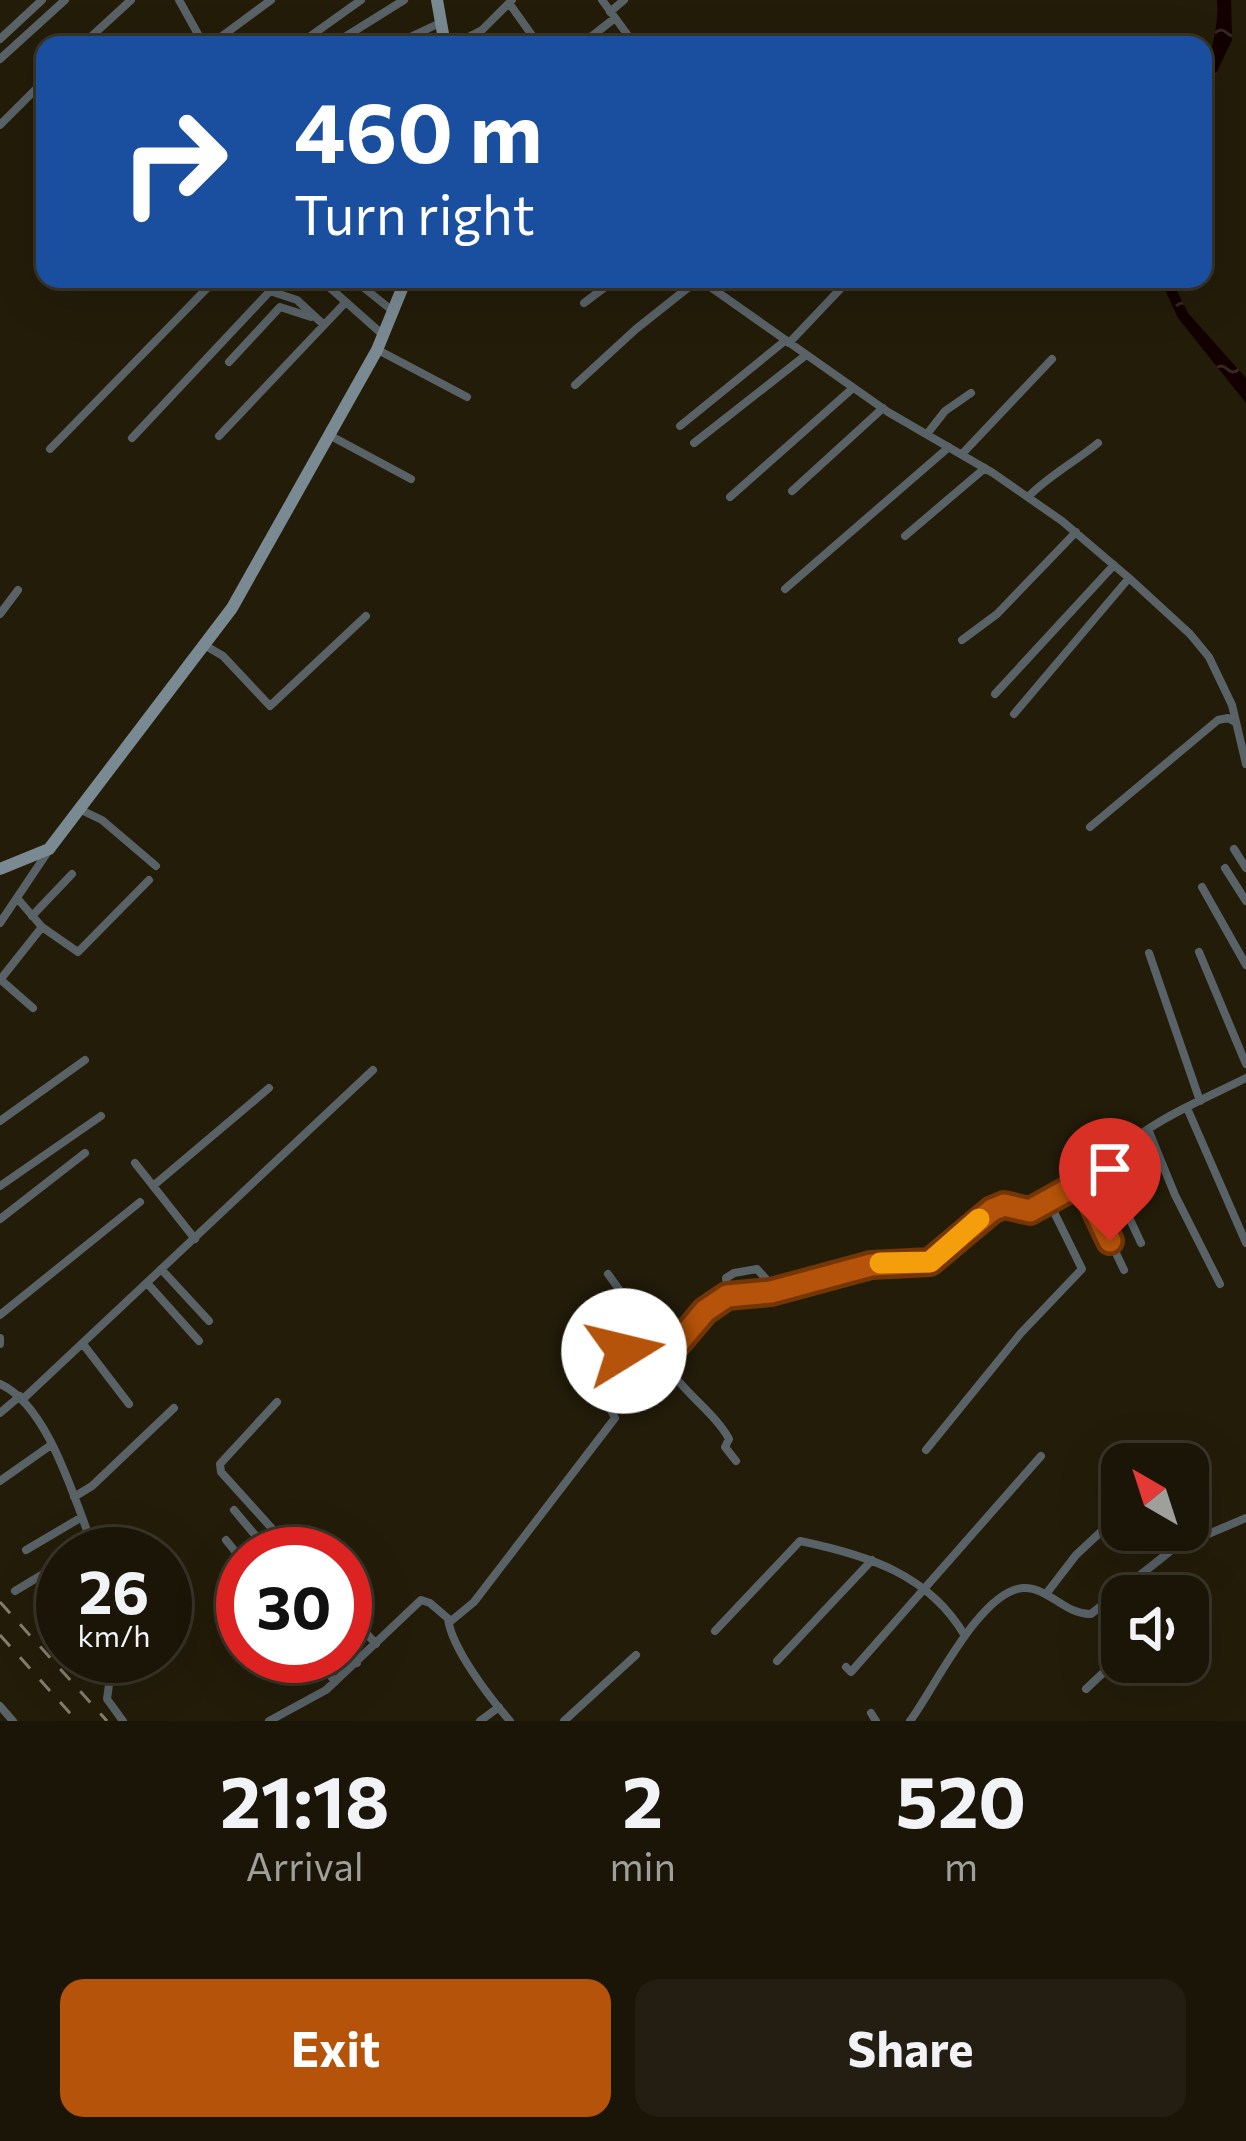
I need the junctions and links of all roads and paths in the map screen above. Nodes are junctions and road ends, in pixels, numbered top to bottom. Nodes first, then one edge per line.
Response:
1 (42, 0) edge
2 (65, 0) edge
3 (131, 0) edge
4 (179, 0) edge
5 (271, 0) edge
6 (361, 0) edge
7 (404, 0) edge
8 (437, 0) edge
9 (602, 0) edge
10 (624, 0) edge
11 (510, 2) edge
12 (612, 15) junction
13 (442, 22) junction
14 (92, 36) edge
15 (201, 36) edge
16 (220, 36) edge
17 (311, 36) edge
18 (346, 36) edge
19 (408, 36) edge
20 (446, 36) edge
21 (469, 36) edge
22 (533, 36) edge
23 (592, 36) edge
24 (627, 36) edge
25 (0, 39) edge
26 (0, 59) edge
27 (36, 89) edge
28 (0, 125) edge
29 (207, 288) edge
30 (329, 288) edge
31 (364, 288) edge
32 (403, 288) edge
33 (604, 288) edge
34 (688, 288) edge
35 (712, 288) edge
36 (841, 288) edge
37 (584, 303) dead end
38 (344, 304) junction
39 (395, 312) junction
40 (312, 317) junction
41 (324, 325) junction
42 (385, 336) junction
43 (788, 342) junction
44 (377, 350) junction
45 (806, 355) junction
46 (1052, 359) dead end
47 (229, 362) dead end
48 (575, 386) dead end
49 (854, 388) junction
50 (971, 393) dead end
51 (467, 397) dead end
52 (883, 408) junction
53 (680, 426) dead end
54 (927, 434) junction
55 (329, 435) junction
56 (219, 436) dead end
57 (132, 438) dead end
58 (694, 443) dead end
59 (1098, 443) dead end
60 (949, 447) junction
61 (50, 448) dead end
62 (962, 454) junction
63 (985, 468) junction
64 (411, 479) dead end
65 (792, 491) dead end
66 (730, 496) dead end
67 (1028, 497) junction
68 (1076, 532) junction
69 (905, 536) dead end
70 (1114, 565) junction
71 (1130, 578) junction
72 (785, 589) dead end
73 (18, 590) dead end
74 (0, 614) edge
75 (366, 616) dead end
76 (962, 640) dead end
77 (206, 646) junction
78 (995, 694) dead end
79 (1246, 708) edge
80 (1014, 714) dead end
81 (1236, 720) junction
82 (1246, 764) edge
83 (80, 809) junction
84 (1090, 827) dead end
85 (50, 849) junction
86 (1234, 849) dead end
87 (156, 866) dead end
88 (1225, 868) dead end
89 (1246, 868) edge
90 (0, 869) edge
91 (72, 874) dead end
92 (149, 880) dead end
93 (1202, 887) dead end
94 (17, 898) junction
95 (1246, 901) edge
96 (32, 916) junction
97 (0, 923) edge
98 (42, 927) junction
99 (1149, 952) dead end
100 (1199, 952) dead end
101 (1246, 964) edge
102 (0, 980) edge
103 (33, 1008) dead end
104 (85, 1060) dead end
105 (1246, 1064) edge
106 (373, 1070) dead end
107 (1246, 1078) edge
108 (269, 1088) dead end
109 (1200, 1101) junction
110 (1187, 1108) junction
111 (101, 1116) dead end
112 (0, 1121) edge
113 (1148, 1129) junction
114 (85, 1153) dead end
115 (135, 1163) dead end
116 (1105, 1166) junction
117 (1082, 1182) junction
118 (0, 1186) edge
119 (153, 1186) junction
120 (140, 1202) dead end
121 (1049, 1202) junction
122 (0, 1219) edge
123 (195, 1239) junction
124 (1141, 1243) dead end
125 (1246, 1243) edge
126 (161, 1269) junction
127 (1124, 1270) dead end
128 (608, 1274) dead end
129 (147, 1283) junction
130 (1220, 1284) dead end
131 (767, 1292) junction
132 (728, 1295) junction
133 (644, 1296) dead end
134 (631, 1306) junction
135 (0, 1315) edge
136 (209, 1321) dead end
137 (199, 1341) dead end
138 (637, 1343) junction
139 (83, 1344) junction
140 (662, 1347) junction
141 (0, 1384) edge
142 (22, 1397) junction
143 (277, 1402) dead end
144 (129, 1404) dead end
145 (174, 1408) dead end
146 (0, 1413) edge
147 (51, 1445) junction
148 (926, 1450) dead end
149 (1041, 1456) dead end
150 (736, 1461) dead end
151 (0, 1481) edge
152 (74, 1497) junction
153 (235, 1514) dead end
154 (82, 1517) junction
155 (1246, 1518) edge
156 (86, 1527) edge
157 (248, 1527) edge
158 (271, 1527) edge
159 (1101, 1532) edge
160 (26, 1550) dead end
161 (872, 1560) junction
162 (1137, 1575) edge
163 (36, 1578) edge
164 (924, 1588) junction
165 (15, 1591) dead end
166 (1046, 1594) junction
167 (1101, 1607) edge
168 (448, 1619) junction
169 (715, 1630) dead end
170 (965, 1636) junction
171 (372, 1640) edge
172 (376, 1644) junction
173 (372, 1648) edge
174 (636, 1655) dead end
175 (778, 1661) dead end
176 (846, 1666) dead end
177 (1101, 1675) edge
178 (109, 1683) edge
179 (333, 1683) edge
180 (1086, 1689) dead end
181 (0, 1707) edge
182 (499, 1707) junction
183 (13, 1721) edge
184 (123, 1721) edge
185 (269, 1721) edge
186 (479, 1721) edge
187 (510, 1721) edge
188 (564, 1721) edge
189 (910, 1721) edge

1 - 25 street
2 - 26 street
3 - 14 street
4 - 15 street
5 - 16 street
6 - 17 street
7 - 18 street
8 - 13 main road
9 - 12 street
10 - 12 street
11 - 21 street
11 - 22 street
12 - 23 street
12 - 24 street
13 - 19 street
13 - 20 main road
27 - 28 street
29 - 61 street
30 - 38 street
31 - 39 street
32 - 39 main road
33 - 37 street
34 - 48 street
35 - 43 street
36 - 43 street
38 - 41 street
38 - 42 street
39 - 42 main road
40 - 41 street
40 - 47 street
40 - 57 street
41 - 56 street
42 - 44 main road
43 - 45 street
43 - 53 street
44 - 51 street
44 - 55 main road
45 - 49 street
45 - 58 street
46 - 62 street
49 - 52 street
49 - 66 street
50 - 54 street
52 - 54 street
52 - 65 street
54 - 60 street
55 - 64 street
55 - 77 main road
59 - 67 street
60 - 62 street
60 - 72 street
62 - 63 street
63 - 67 street
63 - 69 street
67 - 68 street
68 - 70 street
68 - 76 street
70 - 71 street
70 - 78 street
71 - 80 street
71 - 81 street
73 - 74 street
75 - 77 street
77 - 83 main road
79 - 81 street
81 - 82 street
81 - 84 street
83 - 85 main road
83 - 87 street
85 - 90 main road
85 - 94 street
86 - 89 street
88 - 95 street
91 - 96 street
92 - 98 street
93 - 101 street
94 - 96 street
94 - 97 street
96 - 98 street
98 - 102 street
99 - 109 street
100 - 105 street
102 - 103 street
104 - 112 street
106 - 123 street
107 - 109 street
108 - 119 street
109 - 110 street
110 - 113 street
110 - 125 street
111 - 118 street
113 - 116 street
113 - 130 street
114 - 122 street
115 - 119 street
116 - 117 street
116 - 124 street
117 - 121 street
117 - 127 street
119 - 123 street
120 - 135 street
121 - 131 street
121 - 148 street
123 - 126 street
126 - 129 street
126 - 136 street
128 - 134 street
129 - 137 street
129 - 139 street
131 - 132 street
131 - 132 street
132 - 140 street
133 - 134 street
134 - 138 street
138 - 140 street
138 - 168 street
139 - 142 street
139 - 144 street
140 - 150 street
141 - 142 street
142 - 146 street
142 - 147 street
143 - 158 street
145 - 152 street
147 - 151 street
147 - 152 street
149 - 164 street
152 - 154 street
153 - 157 street
154 - 156 street
154 - 160 street
155 - 162 street
159 - 166 street
161 - 164 street
161 - 169 street
161 - 175 street
163 - 165 street
164 - 170 street
164 - 176 street
166 - 167 street
166 - 170 street
168 - 172 street
168 - 182 street
170 - 189 street
171 - 172 street
172 - 173 street
174 - 188 street
177 - 180 street
178 - 184 street
179 - 185 street
181 - 183 street
182 - 186 street
182 - 187 street

